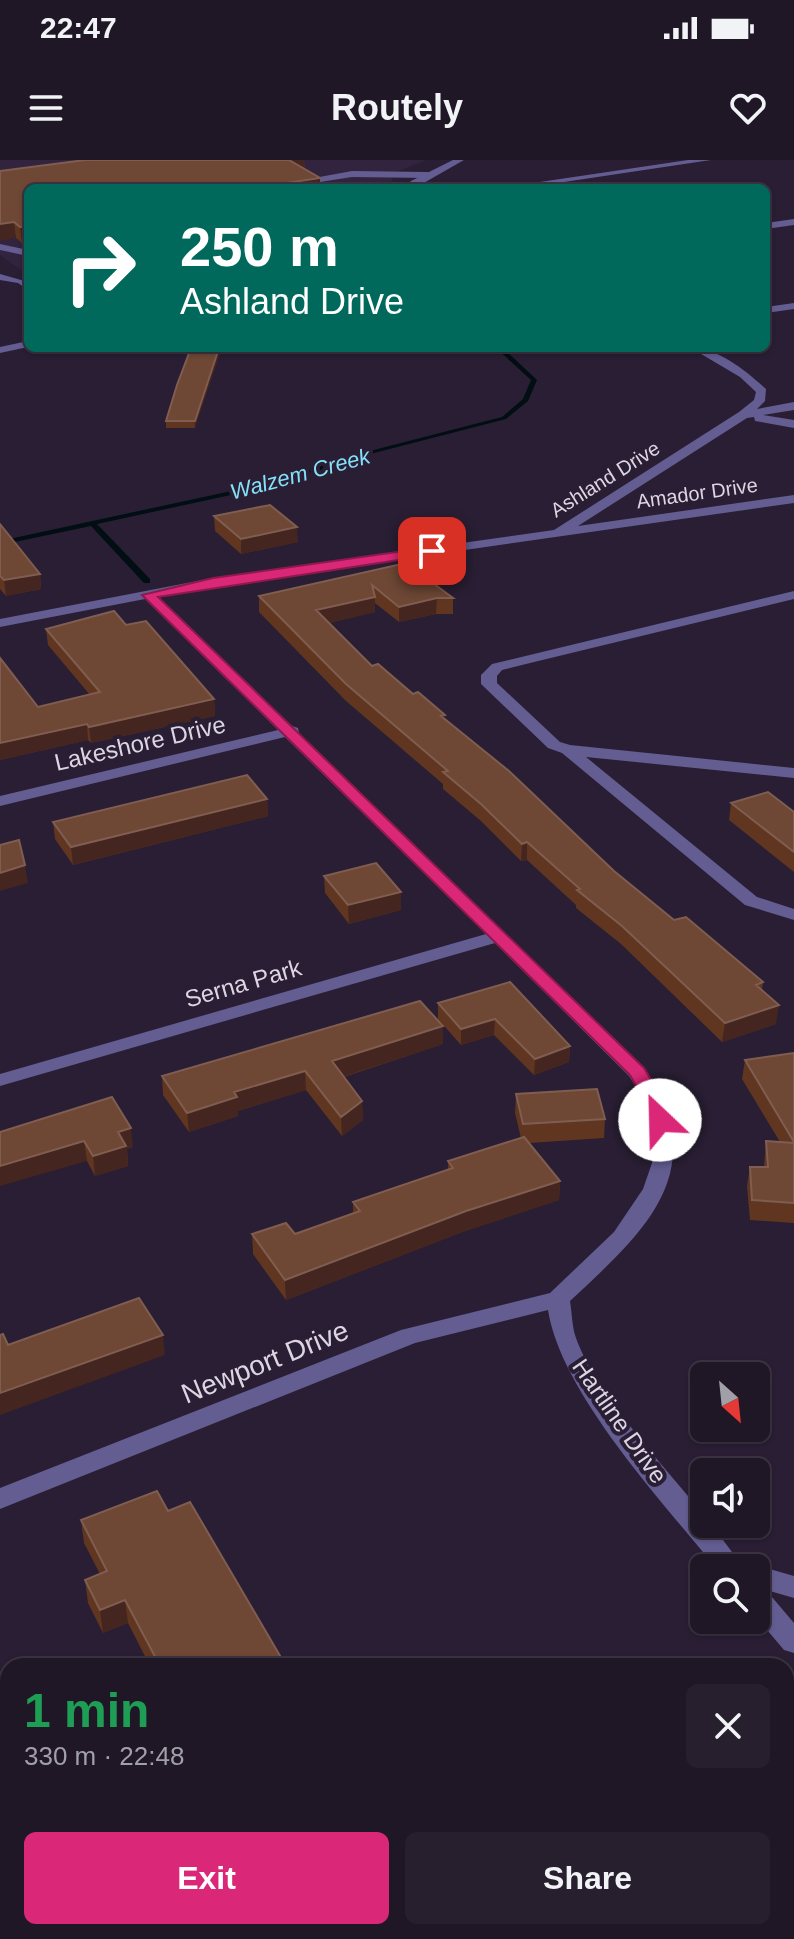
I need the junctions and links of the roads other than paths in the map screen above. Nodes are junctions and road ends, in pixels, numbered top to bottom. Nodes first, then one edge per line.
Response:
1 (460, 160) edge
2 (707, 160) edge
3 (424, 177) junction
4 (315, 184) edge
5 (368, 184) dead end
6 (415, 184) edge
7 (534, 184) edge
8 (794, 222) edge
9 (770, 225) edge
10 (0, 247) edge
11 (24, 252) edge
12 (0, 277) edge
13 (24, 284) edge
14 (794, 306) edge
15 (770, 309) edge
16 (0, 341) edge
17 (24, 341) edge
18 (24, 342) edge
19 (0, 350) edge
20 (704, 352) edge
21 (794, 406) edge
22 (743, 415) junction
23 (794, 424) edge
24 (794, 499) edge
25 (558, 533) junction
26 (149, 595) junction
27 (794, 595) edge
28 (0, 623) edge
29 (292, 731) junction
30 (568, 750) junction
31 (794, 773) edge
32 (0, 801) edge
33 (794, 915) edge
34 (500, 936) junction
35 (0, 1080) edge
36 (558, 1299) junction
37 (0, 1499) edge
38 (720, 1554) edge
39 (770, 1580) edge
40 (794, 1587) edge
41 (770, 1614) edge
42 (794, 1642) edge

1 - 3 street
2 - 7 street
3 - 4 street
3 - 5 street
3 - 6 street
8 - 9 street
10 - 11 street
12 - 13 street
14 - 15 street
16 - 17 street
18 - 19 street
20 - 22 street
21 - 22 street, Ashland Drive
22 - 23 street
22 - 25 street, Ashland Drive
24 - 25 street, Amador Drive
25 - 26 street, Ashland Drive
26 - 28 street, Ashland Drive
26 - 29 street
27 - 30 street
29 - 32 street, Lakeshore Drive
29 - 34 street
30 - 31 street
30 - 33 street
34 - 35 street, Serna Park
34 - 36 street
36 - 37 street, Newport Drive
36 - 38 street, Hartline Drive
39 - 40 street
41 - 42 street

